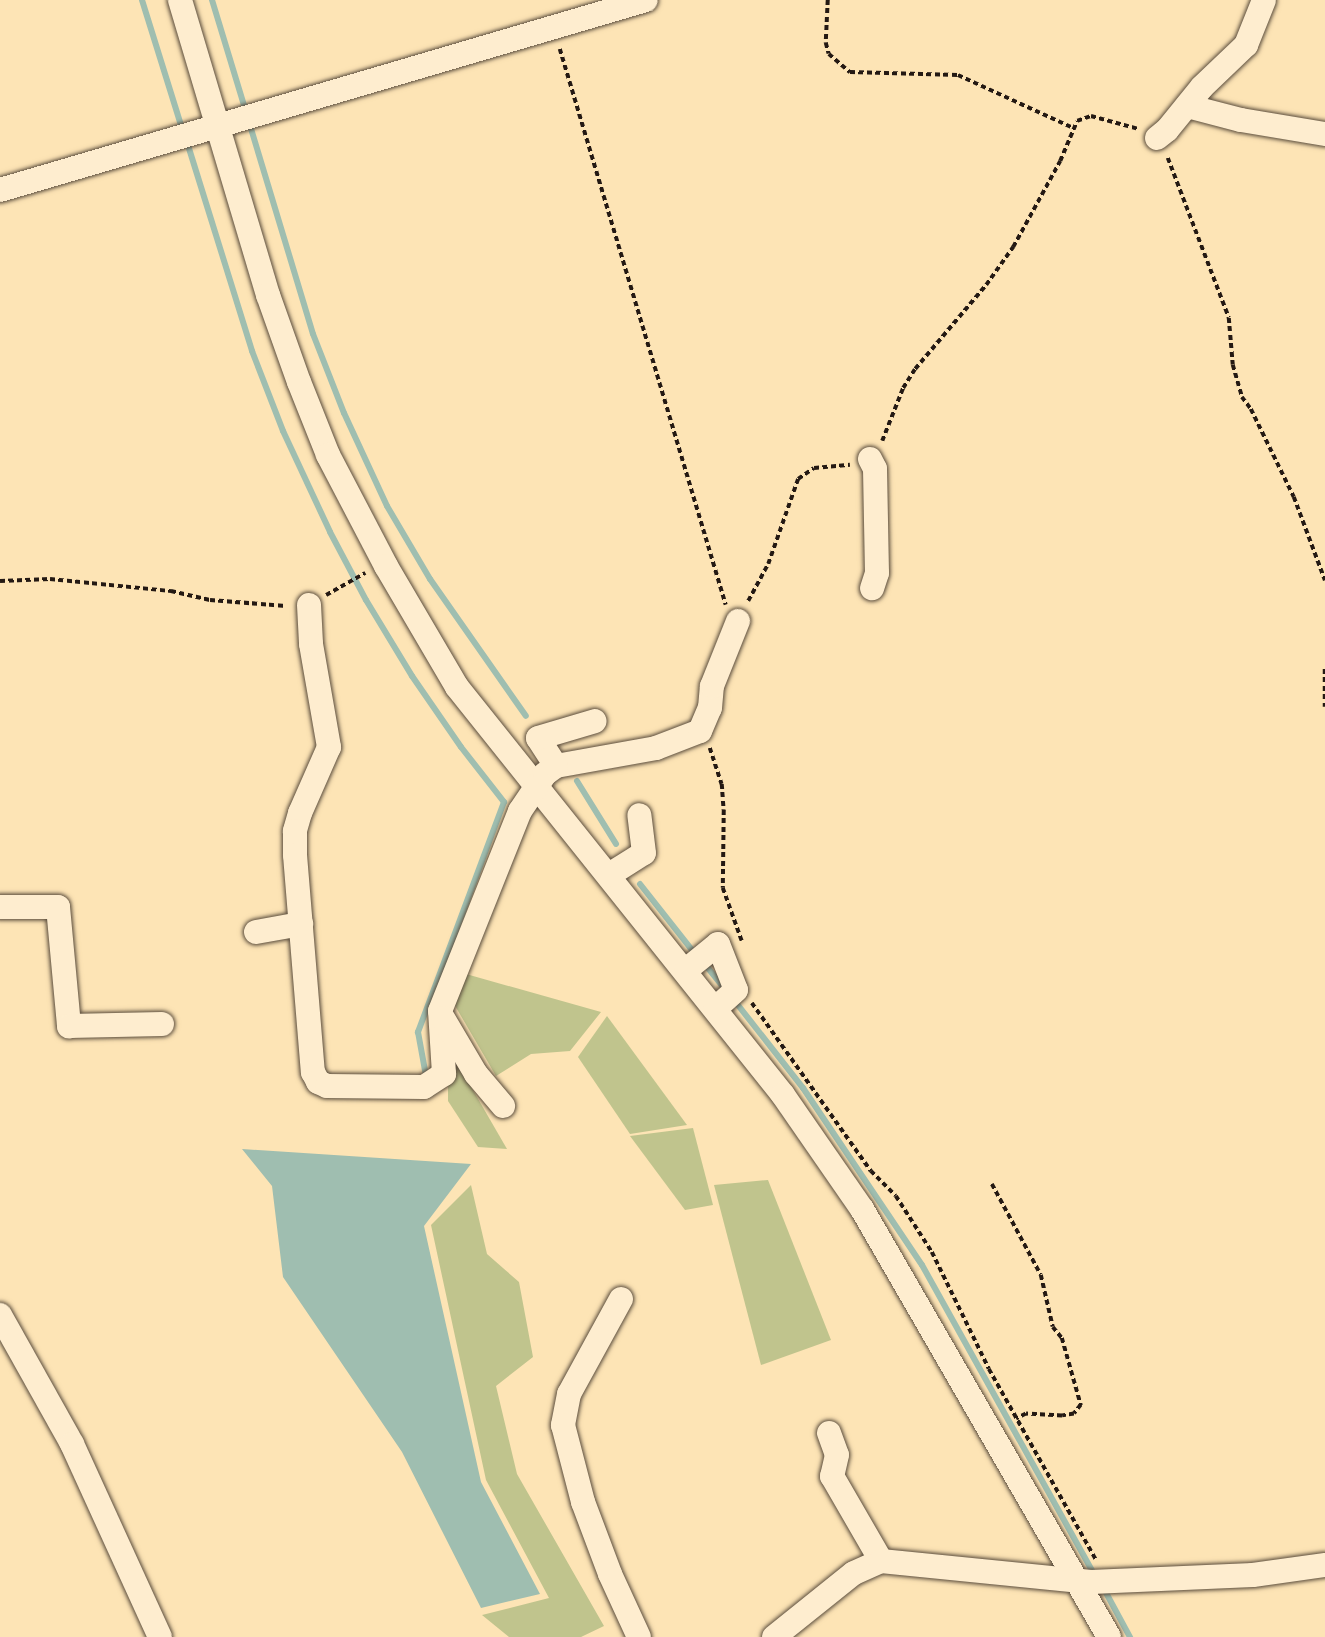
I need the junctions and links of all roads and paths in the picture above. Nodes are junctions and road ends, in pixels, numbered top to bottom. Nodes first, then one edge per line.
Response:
1 (180, 0) edge
2 (646, 0) edge
3 (828, 0) edge
4 (1264, 0) edge
5 (554, 29) junction
6 (1187, 106) junction
7 (238, 122) junction
8 (1073, 128) junction
9 (1325, 134) edge
10 (1157, 138) junction
11 (0, 190) edge
12 (870, 459) junction
13 (361, 574) dead end
14 (0, 580) edge
15 (1325, 580) edge
16 (872, 587) dead end
17 (309, 605) junction
18 (738, 621) junction
19 (1325, 669) edge
20 (1325, 707) edge
21 (596, 721) dead end
22 (700, 731) junction
23 (556, 766) junction
24 (536, 788) junction
25 (639, 815) dead end
26 (609, 875) junction
27 (0, 907) edge
28 (301, 924) junction
29 (256, 932) dead end
30 (742, 942) dead end
31 (695, 963) junction
32 (727, 998) junction
33 (440, 1011) junction
34 (162, 1024) dead end
35 (503, 1107) dead end
36 (992, 1184) dead end
37 (621, 1299) dead end
38 (0, 1315) edge
39 (1017, 1419) junction
40 (830, 1433) dead end
41 (881, 1561) junction
42 (1325, 1565) edge
43 (1096, 1580) junction
44 (160, 1637) edge
45 (639, 1637) edge
46 (774, 1637) edge
47 (1109, 1637) edge

1 - 7 street
2 - 5 street
3 - 8 path
4 - 6 street
5 - 7 street
5 - 18 path
6 - 9 street
6 - 10 street
7 - 11 street
7 - 24 street
8 - 10 path
8 - 12 path
10 - 15 path
12 - 16 street
12 - 18 path
13 - 17 path
14 - 17 path
17 - 28 street
18 - 22 street
19 - 20 path
21 - 23 street
22 - 23 street
22 - 30 path
23 - 24 street
24 - 26 street
24 - 33 street
25 - 26 street
26 - 31 street
27 - 34 street
28 - 29 street
28 - 33 street
31 - 32 street
31 - 32 street
32 - 39 path
32 - 43 street
33 - 35 street
36 - 39 path
37 - 45 street
38 - 44 street
39 - 43 path
40 - 41 street
41 - 43 street
41 - 46 street
42 - 43 street
43 - 47 street

